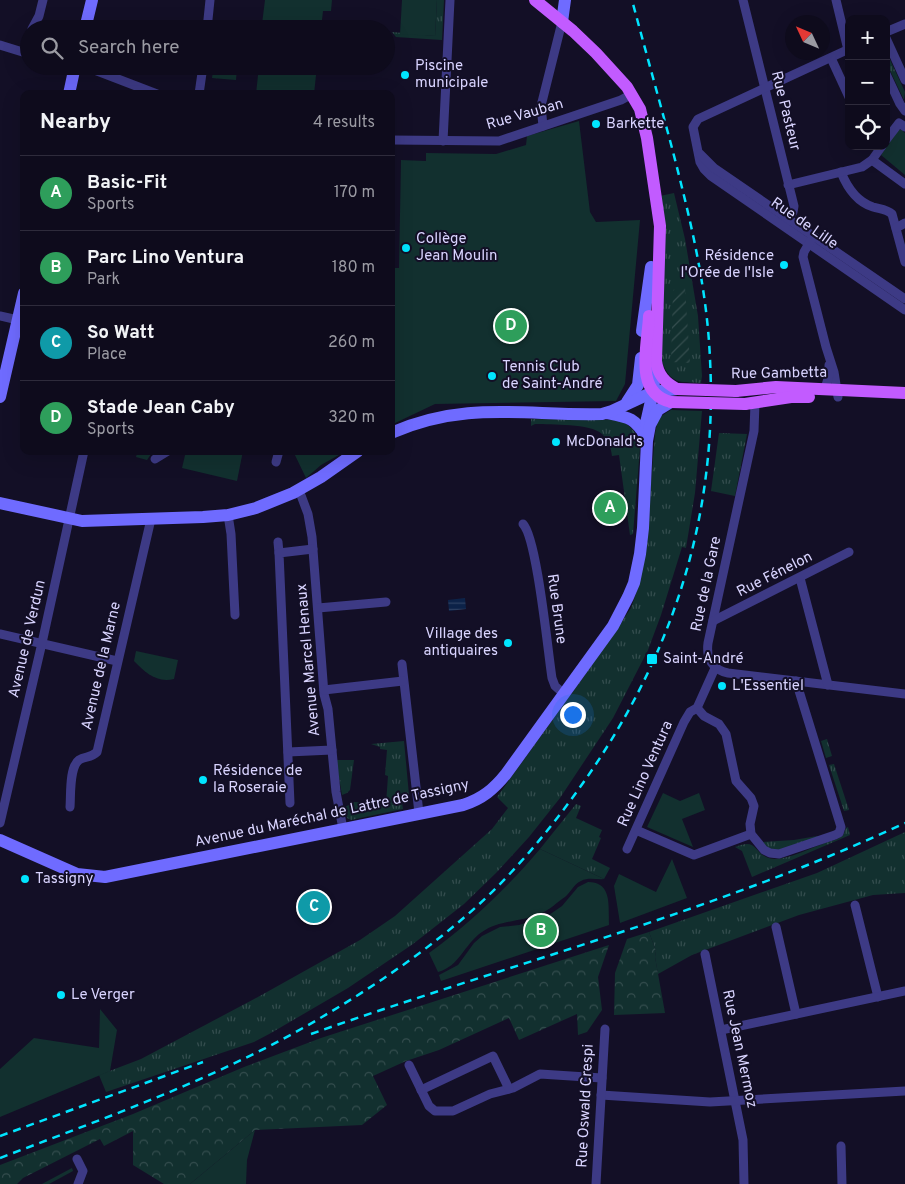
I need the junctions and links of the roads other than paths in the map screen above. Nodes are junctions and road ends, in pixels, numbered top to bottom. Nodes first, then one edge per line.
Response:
1 (43, 0) edge
2 (92, 0) edge
3 (210, 0) edge
4 (450, 0) edge
5 (535, 0) edge
6 (565, 0) edge
7 (743, 0) edge
8 (836, 0) edge
9 (37, 20) edge
10 (86, 20) edge
11 (208, 20) edge
12 (562, 22) junction
13 (905, 24) edge
14 (890, 30) edge
15 (845, 37) edge
16 (0, 45) edge
17 (890, 47) edge
18 (20, 51) edge
19 (845, 51) edge
20 (831, 58) junction
21 (73, 75) edge
22 (107, 75) edge
23 (202, 75) edge
24 (905, 80) edge
25 (890, 83) edge
26 (765, 88) junction
27 (845, 88) edge
28 (70, 90) edge
29 (147, 90) edge
30 (200, 90) edge
31 (632, 94) junction
32 (905, 112) edge
33 (902, 125) edge
34 (543, 126) junction
35 (890, 136) edge
36 (395, 140) edge
37 (443, 141) junction
38 (879, 150) edge
39 (699, 151) junction
40 (872, 160) junction
41 (841, 172) junction
42 (653, 181) junction
43 (788, 184) junction
44 (905, 184) edge
45 (789, 218) junction
46 (905, 223) edge
47 (783, 227) junction
48 (896, 228) junction
49 (814, 236) junction
50 (809, 244) junction
51 (905, 262) edge
52 (651, 267) junction
53 (905, 299) edge
54 (905, 310) edge
55 (20, 311) edge
56 (0, 316) edge
57 (18, 320) junction
58 (656, 361) junction
59 (677, 389) junction
60 (652, 392) junction
61 (834, 392) junction
62 (905, 393) edge
63 (0, 397) edge
64 (905, 400) edge
65 (671, 402) junction
66 (626, 404) junction
67 (750, 404) junction
68 (607, 413) junction
69 (395, 432) edge
70 (647, 441) junction
71 (83, 455) edge
72 (161, 455) edge
73 (278, 455) edge
74 (352, 455) edge
75 (154, 459) dead end
76 (276, 462) dead end
77 (299, 490) junction
78 (0, 503) edge
79 (228, 515) junction
80 (69, 519) junction
81 (151, 519) junction
82 (523, 524) dead end
83 (278, 542) dead end
84 (313, 549) junction
85 (849, 552) dead end
86 (278, 553) junction
87 (800, 578) junction
88 (386, 602) dead end
89 (318, 608) junction
90 (235, 615) dead end
91 (713, 621) junction
92 (0, 634) edge
93 (42, 643) junction
94 (117, 661) junction
95 (402, 664) dead end
96 (715, 668) junction
97 (404, 681) junction
98 (796, 681) junction
99 (828, 685) junction
100 (324, 690) junction
101 (564, 694) junction
102 (905, 694) edge
103 (694, 710) junction
104 (332, 750) junction
105 (288, 752) junction
106 (290, 804) dead end
107 (70, 807) dead end
108 (419, 813) junction
109 (0, 823) edge
110 (343, 829) junction
111 (636, 830) junction
112 (751, 834) junction
113 (0, 840) edge
114 (627, 849) dead end
115 (855, 905) dead end
116 (776, 927) dead end
117 (705, 954) dead end
118 (905, 991) edge
119 (878, 997) junction
120 (796, 1014) junction
121 (605, 1029) dead end
122 (721, 1030) junction
123 (409, 1065) dead end
124 (602, 1078) junction
125 (510, 1088) junction
126 (421, 1090) junction
127 (905, 1091) edge
128 (601, 1095) junction
129 (736, 1102) junction
130 (841, 1146) dead end
131 (77, 1159) dead end
132 (78, 1184) edge
133 (596, 1184) edge
134 (744, 1184) edge
135 (842, 1184) edge

1 - 9 street
2 - 10 main road
3 - 11 street
4 - 37 street
5 - 12 main road
6 - 12 main road
7 - 26 street, Rue Pasteur
8 - 15 street
12 - 31 main road
12 - 34 street
13 - 14 street
16 - 18 street
17 - 24 street
19 - 20 street
20 - 26 street
20 - 27 street
21 - 28 main road
22 - 29 street
23 - 30 street
25 - 32 street
26 - 39 street, Rue de Lille
26 - 43 street, Rue Pasteur
31 - 34 street, Rue Vauban
31 - 42 main road
32 - 33 street
33 - 35 street
34 - 37 street, Rue Vauban
36 - 37 street, Rue Vauban
38 - 40 street
39 - 45 street, Rue de Lille
39 - 47 street, Rue de Lille
40 - 41 street
40 - 44 street
41 - 43 street
41 - 48 street
42 - 52 main road
42 - 58 main road
43 - 45 street, Rue Pasteur
45 - 47 street, Rue Pasteur
45 - 49 street, Rue de Lille
46 - 48 street
47 - 50 street, Rue de Lille
48 - 51 street
49 - 50 street
49 - 53 street, Rue de Lille
50 - 54 street, Rue de Lille
50 - 61 street
52 - 60 main road
52 - 66 main road
55 - 57 main road
56 - 57 street
57 - 63 main road
58 - 59 main road
58 - 60 main road, Avenue du Maréchal de Lattre de Tassigny
59 - 60 main road, Rue Gambetta
59 - 61 main road, Rue Gambetta, bridge
60 - 65 main road
60 - 66 main road, Rue Gambetta
60 - 70 main road, Avenue du Maréchal de Lattre de Tassigny
61 - 62 main road, Rue Gambetta
61 - 64 main road, Rue Gambetta
61 - 67 main road, Rue Gambetta
65 - 67 main road, Rue Gambetta, bridge
65 - 70 main road, Avenue du Maréchal de Lattre de Tassigny
66 - 68 main road, Rue Gambetta
67 - 91 street, Rue de la Gare
68 - 69 main road
68 - 70 main road
70 - 101 main road, Avenue du Maréchal de Lattre de Tassigny
71 - 80 street, Avenue de Verdun
72 - 75 street
73 - 76 street
74 - 77 main road
77 - 79 main road
77 - 84 street, Avenue Marcel Henaux
78 - 80 main road
79 - 81 main road
79 - 90 street
80 - 81 main road
80 - 93 street, Avenue de Verdun
81 - 94 street, Avenue de la Marne
82 - 101 street, Rue Brune
83 - 86 street
84 - 86 street
84 - 89 street, Avenue Marcel Henaux
85 - 87 street, Rue Fénelon
86 - 105 street
87 - 91 street, Rue Fénelon
87 - 99 street
88 - 89 street
89 - 100 street, Avenue Marcel Henaux
91 - 96 street, Rue de la Gare
92 - 93 street
93 - 94 street
93 - 109 street, Avenue de Verdun
94 - 107 street, Avenue de la Marne
95 - 97 street
96 - 98 street
96 - 103 street, Rue Lino Ventura
97 - 100 street
97 - 108 street
98 - 99 street
98 - 112 street
99 - 102 street
100 - 104 street, Avenue Marcel Henaux
101 - 108 main road, Avenue du Maréchal de Lattre de Tassigny
103 - 111 street, Rue Lino Ventura
103 - 112 street
104 - 105 street
104 - 110 street, Avenue Marcel Henaux
105 - 106 street
108 - 110 main road, Avenue du Maréchal de Lattre de Tassigny
110 - 113 main road, Avenue du Maréchal de Lattre de Tassigny
111 - 112 street
111 - 114 street, Rue Lino Ventura
115 - 119 street
116 - 120 street
117 - 122 street, Rue Jean Mermoz
118 - 119 street
119 - 120 street
120 - 122 street
121 - 124 street, Rue Oswald Crespi
122 - 129 street, Rue Jean Mermoz
123 - 126 street
124 - 125 street
124 - 128 street, Rue Oswald Crespi
125 - 126 street
125 - 126 street
127 - 129 street
128 - 129 street
128 - 133 street, Rue Oswald Crespi
129 - 134 street, Rue Jean Mermoz
130 - 135 street
131 - 132 street

